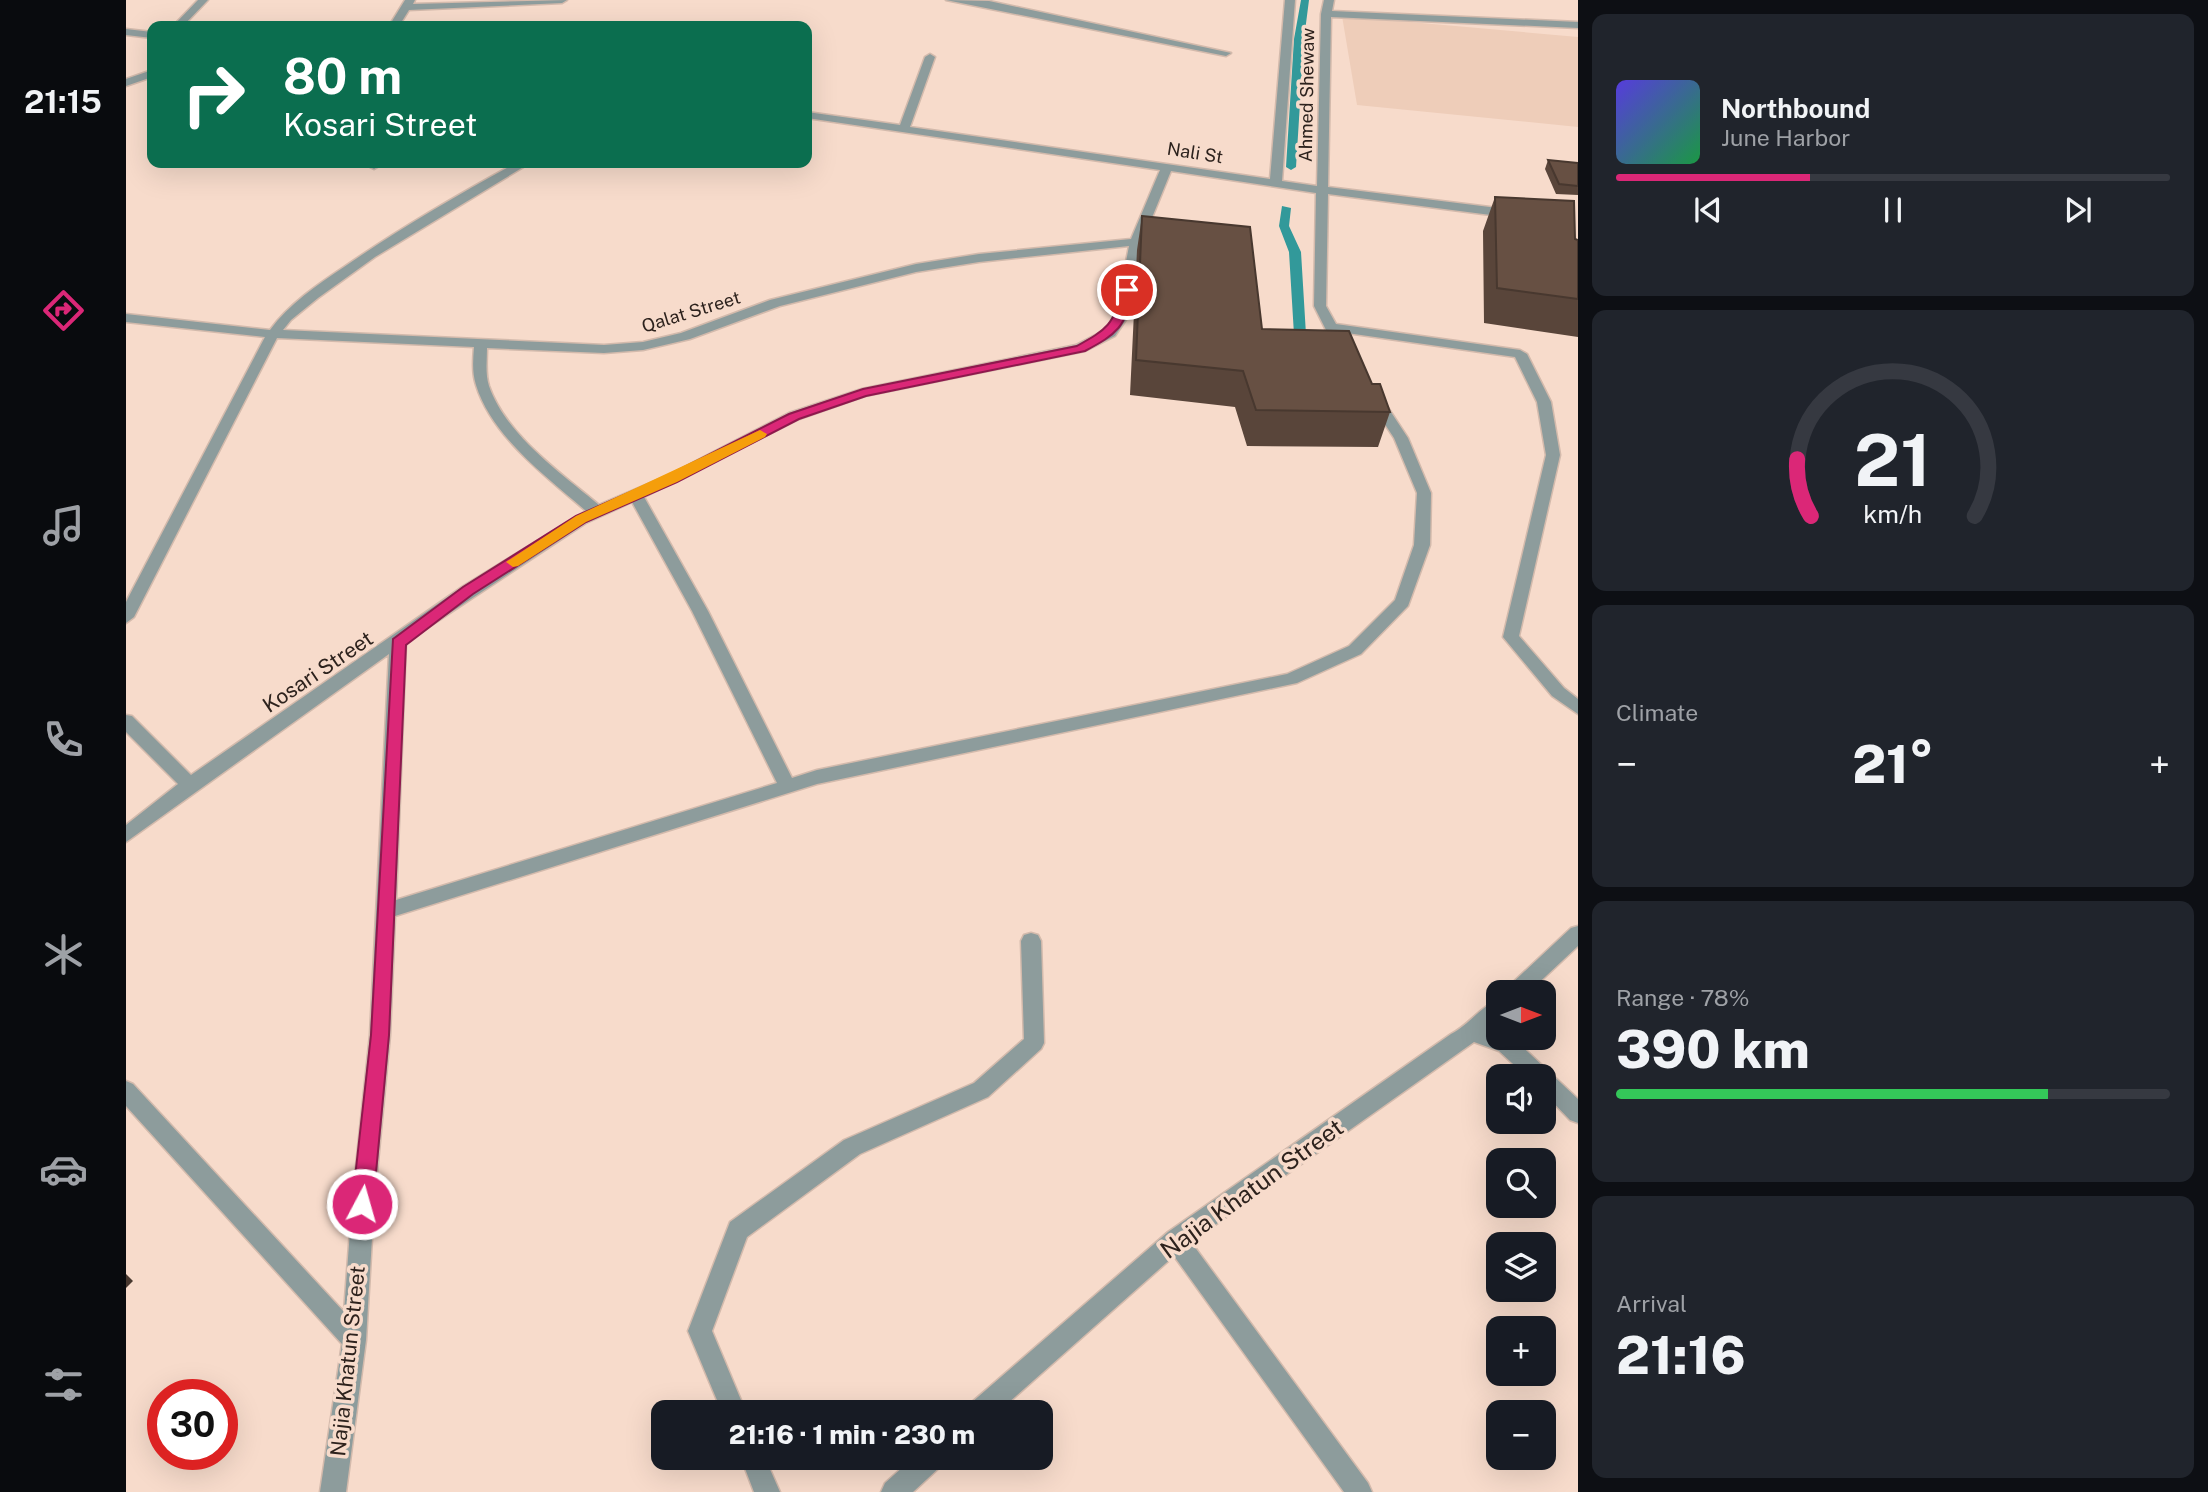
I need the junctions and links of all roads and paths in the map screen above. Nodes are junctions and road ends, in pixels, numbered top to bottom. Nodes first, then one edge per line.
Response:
1 (203, 0) edge
2 (562, 0) edge
3 (951, 0) edge
4 (1290, 0) edge
5 (1329, 0) edge
6 (409, 3) edge
7 (1326, 14) junction
8 (183, 21) edge
9 (397, 21) edge
10 (1578, 26) edge
11 (126, 32) edge
12 (147, 34) edge
13 (1226, 53) dead end
14 (930, 57) dead end
15 (147, 75) edge
16 (126, 83) edge
17 (812, 116) edge
18 (904, 128) junction
19 (1167, 166) junction
20 (515, 168) edge
21 (1276, 183) junction
22 (1322, 190) junction
23 (1524, 215) edge
24 (1136, 242) junction
25 (126, 318) edge
26 (1331, 327) junction
27 (273, 334) junction
28 (481, 344) junction
29 (636, 495) junction
30 (597, 512) junction
31 (126, 617) edge
32 (398, 643) junction
33 (1578, 708) edge
34 (126, 721) edge
35 (190, 785) junction
36 (788, 787) junction
37 (126, 835) edge
38 (384, 912) junction
39 (1578, 934) edge
40 (1031, 941) dead end
41 (1529, 980) edge
42 (1486, 1021) edge
43 (1473, 1033) junction
44 (1527, 1064) edge
45 (126, 1091) edge
46 (1556, 1092) edge
47 (1578, 1113) edge
48 (1176, 1240) junction
49 (354, 1340) junction
50 (729, 1400) edge
51 (994, 1400) edge
52 (758, 1470) edge
53 (918, 1470) edge
54 (333, 1492) edge
55 (767, 1492) edge
56 (894, 1492) edge
57 (1359, 1492) edge

1 - 8 street
2 - 6 street
3 - 13 street
4 - 21 street, Ahmed Shewaw
5 - 7 street, Ahmed Shewaw
6 - 9 street
7 - 10 street
7 - 22 street, Ahmed Shewaw
11 - 12 street
14 - 18 street
15 - 16 street
17 - 18 street, Nali St
18 - 19 street, Nali St
19 - 21 street, Nali St
19 - 24 street
20 - 27 street
21 - 22 street, Nali St
22 - 23 street, Nali St
22 - 26 street, Ahmed Shewaw
24 - 28 street, Qalat Street
24 - 29 street, Kosari Street
25 - 27 street, Qalat Street
26 - 33 street
26 - 36 street, Ahmed Shewaw
27 - 28 street, Qalat Street
27 - 31 street
28 - 30 street
29 - 30 street, Kosari Street
29 - 36 street
30 - 32 street, Kosari Street
32 - 35 street, Kosari Street
32 - 38 street, Najia Khatun Street
34 - 35 street
35 - 37 street, Kosari Street
36 - 38 street, Ahmed Shewaw
38 - 49 street, Najia Khatun Street
39 - 41 street
40 - 50 street
42 - 43 street, Najia Khatun Street
43 - 44 street
43 - 48 street, Najia Khatun Street
45 - 49 street
46 - 47 street
48 - 51 street, Najia Khatun Street
48 - 57 street
49 - 54 street, Najia Khatun Street
52 - 55 street
53 - 56 street

